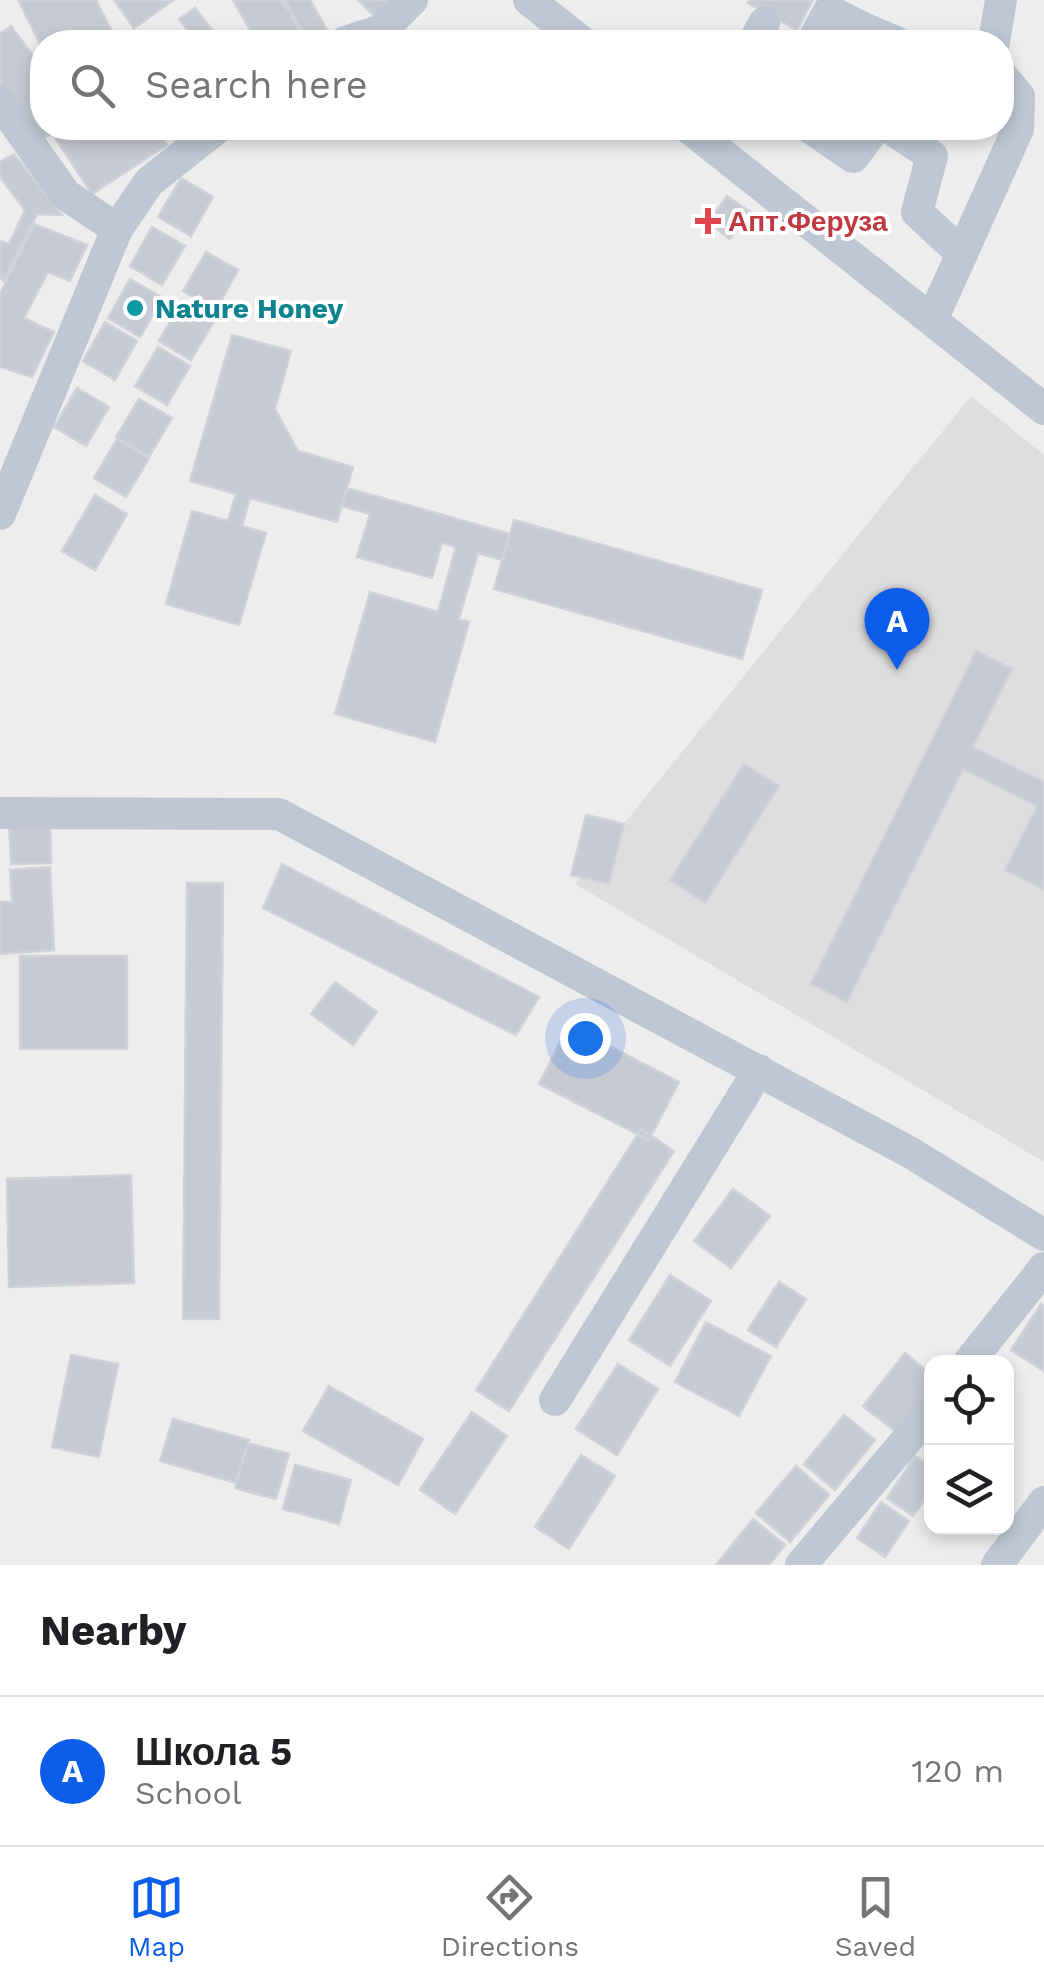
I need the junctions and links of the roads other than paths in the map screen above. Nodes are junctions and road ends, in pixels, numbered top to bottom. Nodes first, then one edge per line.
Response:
1 (412, 0) edge
2 (529, 0) edge
3 (1001, 0) edge
4 (382, 30) edge
5 (567, 30) edge
6 (819, 30) edge
7 (853, 30) edge
8 (996, 30) edge
9 (1014, 90) edge
10 (0, 102) edge
11 (1014, 139) edge
12 (203, 140) edge
13 (705, 140) edge
14 (828, 140) edge
15 (865, 140) edge
16 (908, 140) edge
17 (1013, 140) edge
18 (117, 229) junction
19 (962, 254) junction
20 (932, 320) junction
21 (1044, 409) edge
22 (0, 514) edge
23 (0, 813) edge
24 (759, 1070) junction
25 (1044, 1235) edge
26 (1044, 1268) edge
27 (975, 1355) edge
28 (556, 1400) dead end
29 (924, 1419) edge
30 (1044, 1502) edge
31 (801, 1565) edge
32 (997, 1565) edge

1 - 4 street
2 - 5 street
3 - 8 street
6 - 7 street
9 - 11 street
10 - 18 street
12 - 18 street
13 - 20 street
14 - 15 street
16 - 19 street
17 - 19 street
18 - 22 street
19 - 20 street
20 - 21 street
23 - 24 street
24 - 25 street
24 - 28 street
26 - 27 street
29 - 31 street
30 - 32 street

